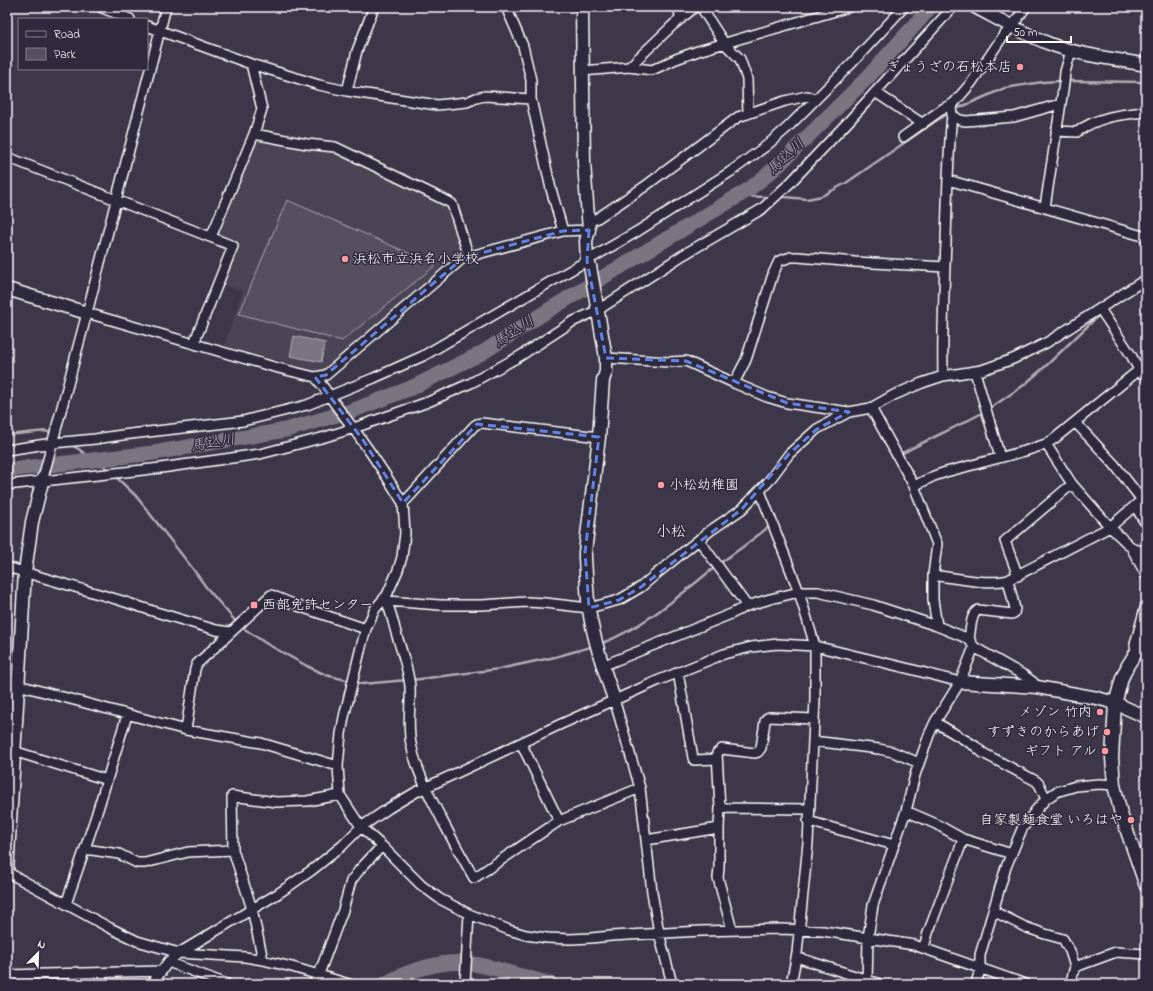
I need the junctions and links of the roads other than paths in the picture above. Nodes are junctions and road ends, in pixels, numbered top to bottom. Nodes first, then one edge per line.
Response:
1 (100, 7) edge
2 (166, 7) edge
3 (374, 7) edge
4 (506, 7) edge
5 (582, 7) edge
6 (678, 7) edge
7 (695, 7) edge
8 (701, 7) edge
9 (849, 7) edge
10 (904, 7) edge
11 (953, 7) edge
12 (975, 7) edge
13 (1026, 7) edge
14 (128, 18) edge
15 (681, 19) junction
16 (148, 26) edge
17 (1012, 26) junction
18 (160, 31) junction
19 (724, 43) junction
20 (1071, 51) junction
21 (251, 64) junction
22 (1146, 65) edge
23 (629, 66) junction
24 (582, 72) junction
25 (347, 91) junction
26 (875, 92) junction
27 (531, 99) junction
28 (814, 99) junction
29 (1060, 104) junction
30 (953, 110) junction
31 (1146, 112) edge
32 (748, 114) junction
33 (923, 124) junction
34 (1056, 131) junction
35 (254, 134) junction
36 (903, 138) dead end
37 (7, 157) edge
38 (948, 180) junction
39 (116, 200) junction
40 (1045, 207) junction
41 (588, 226) junction
42 (563, 231) junction
43 (211, 237) junction
44 (1146, 237) edge
45 (469, 257) junction
46 (588, 263) junction
47 (945, 267) junction
48 (1146, 279) edge
49 (7, 289) edge
50 (597, 308) junction
51 (1100, 309) junction
52 (87, 313) junction
53 (194, 343) junction
54 (606, 358) junction
55 (1139, 370) junction
56 (975, 372) junction
57 (315, 376) junction
58 (944, 376) junction
59 (1146, 377) edge
60 (734, 383) junction
61 (329, 396) junction
62 (871, 408) junction
63 (849, 412) junction
64 (1075, 422) junction
65 (354, 428) junction
66 (599, 437) junction
67 (52, 444) junction
68 (1046, 444) junction
69 (7, 450) edge
70 (1000, 457) junction
71 (43, 480) junction
72 (1072, 484) junction
73 (7, 485) edge
74 (914, 486) junction
75 (760, 491) junction
76 (1141, 501) edge
77 (403, 502) junction
78 (1146, 524) edge
79 (1110, 527) junction
80 (699, 540) junction
81 (1132, 549) junction
82 (1146, 552) edge
83 (7, 567) edge
84 (25, 572) junction
85 (933, 575) junction
86 (1146, 575) edge
87 (1018, 576) junction
88 (1008, 580) junction
89 (799, 592) junction
90 (386, 600) junction
91 (1146, 605) edge
92 (747, 606) junction
93 (589, 608) junction
94 (937, 626) junction
95 (366, 629) junction
96 (232, 630) junction
97 (1146, 637) edge
98 (972, 643) junction
99 (815, 646) junction
100 (1136, 651) junction
101 (602, 666) junction
102 (678, 672) junction
103 (7, 680) edge
104 (960, 682) junction
105 (18, 686) junction
106 (1037, 687) junction
107 (614, 699) junction
108 (1115, 703) junction
109 (127, 715) junction
110 (1146, 717) edge
111 (813, 719) junction
112 (935, 722) junction
113 (186, 730) junction
114 (813, 741) junction
115 (520, 743) junction
116 (11, 750) edge
117 (717, 759) junction
118 (919, 763) junction
119 (338, 766) junction
120 (108, 780) junction
121 (1114, 785) junction
122 (425, 788) junction
123 (640, 788) junction
124 (340, 795) junction
125 (1046, 799) junction
126 (720, 808) junction
127 (809, 809) junction
128 (906, 811) junction
129 (558, 820) junction
130 (808, 821) junction
131 (361, 827) junction
132 (719, 828) junction
133 (646, 840) junction
134 (963, 840) junction
135 (382, 846) junction
136 (894, 846) junction
137 (85, 849) junction
138 (233, 850) junction
139 (1012, 854) junction
140 (1143, 870) edge
141 (7, 872) edge
142 (1146, 886) edge
143 (66, 904) junction
144 (252, 909) junction
145 (993, 911) junction
146 (469, 914) junction
147 (732, 930) junction
148 (799, 930) junction
149 (659, 933) junction
150 (868, 938) junction
151 (924, 947) junction
152 (179, 953) junction
153 (1146, 954) edge
154 (796, 957) junction
155 (263, 960) junction
156 (168, 962) junction
157 (1075, 967) junction
158 (980, 969) junction
159 (162, 971) junction
160 (76, 972) junction
161 (319, 974) junction
162 (7, 975) edge
163 (867, 982) edge
164 (75, 984) edge
165 (152, 984) edge
166 (227, 984) edge
167 (314, 984) edge
168 (349, 984) edge
169 (465, 984) edge
170 (672, 984) edge
171 (791, 984) edge
172 (880, 984) edge
173 (976, 984) edge
174 (1025, 984) edge
175 (1070, 984) edge

1 - 14 street
2 - 18 street
3 - 25 street
4 - 27 street
5 - 24 street
6 - 15 street
7 - 15 street
8 - 19 street
9 - 19 street
10 - 28 street
11 - 26 street
12 - 17 street
13 - 17 street
15 - 23 street
16 - 18 street
17 - 20 street
17 - 30 street
18 - 21 street
18 - 39 street
19 - 23 street
19 - 32 street
20 - 22 street
20 - 29 street
21 - 25 street
21 - 35 street
23 - 24 street
24 - 41 street
25 - 27 street
26 - 33 street
26 - 50 street
27 - 42 street
28 - 32 street
28 - 46 street
29 - 30 street
29 - 34 street
30 - 33 street
30 - 38 street
31 - 34 street
32 - 41 street
33 - 36 street
34 - 40 street
35 - 43 street
35 - 45 street
37 - 39 street
38 - 40 street
38 - 47 street
39 - 43 street
39 - 52 street
40 - 44 street
41 - 42 street
41 - 46 street
42 - 45 street
43 - 53 street
45 - 57 street
46 - 50 street
46 - 61 street
47 - 58 street
47 - 60 street
48 - 51 street
49 - 52 street
50 - 54 street
50 - 65 street
51 - 55 street
51 - 56 street
52 - 53 street
52 - 67 street
53 - 57 street
54 - 60 street
54 - 66 street
55 - 59 street
55 - 64 street
56 - 58 street
56 - 70 street
57 - 61 street
58 - 62 street
60 - 63 street
61 - 65 street
61 - 67 street
62 - 63 street
62 - 74 street
63 - 75 street
64 - 68 street
64 - 76 street
65 - 71 street
65 - 77 street
66 - 77 street
66 - 93 street
67 - 69 street
67 - 71 street
68 - 70 street
68 - 72 street
70 - 74 street
71 - 73 street
71 - 84 street
72 - 79 street
72 - 87 street
74 - 85 street
75 - 80 street
75 - 89 street
76 - 78 street
76 - 79 street
77 - 90 street
79 - 81 street
79 - 87 street
80 - 92 street
80 - 93 street
81 - 82 street
81 - 86 street
83 - 84 street
84 - 96 street
84 - 105 street
85 - 88 street
85 - 94 street
87 - 88 street
88 - 98 street
89 - 92 street
89 - 94 street
89 - 99 street
90 - 93 street
90 - 95 street
90 - 122 street
91 - 100 street
92 - 101 street
93 - 101 street
94 - 98 street
95 - 96 street
95 - 119 street
96 - 113 street
97 - 100 street
98 - 104 street
98 - 106 street
99 - 102 street
99 - 104 street
99 - 111 street
100 - 108 street
101 - 107 street
102 - 107 street
102 - 117 street
103 - 105 street
104 - 106 street
104 - 112 street
105 - 109 street
105 - 116 street
106 - 108 street
107 - 115 street
107 - 123 street
108 - 110 street
108 - 121 street
109 - 113 street
109 - 120 street
111 - 114 street
111 - 117 street
112 - 118 street
112 - 125 street
113 - 119 street
114 - 118 street
114 - 127 street
115 - 122 street
115 - 129 street
116 - 120 street
116 - 141 street
117 - 126 street
118 - 128 street
119 - 124 street
120 - 137 street
121 - 125 street
121 - 140 street
122 - 129 street
122 - 131 street
123 - 129 street
123 - 133 street
124 - 131 street
124 - 138 street
125 - 139 street
126 - 127 street
126 - 132 street
127 - 130 street
128 - 134 street
128 - 136 street
130 - 136 street
130 - 148 street
131 - 135 street
131 - 144 street
132 - 133 street
132 - 147 street
133 - 149 street
134 - 139 street
134 - 151 street
135 - 146 street
135 - 161 street
136 - 150 street
137 - 138 street
137 - 143 street
138 - 144 street
139 - 145 street
140 - 142 street
141 - 143 street
143 - 152 street
144 - 152 street
144 - 155 street
145 - 157 street
145 - 158 street
146 - 149 street
146 - 169 street
147 - 148 street
147 - 149 street
148 - 150 street
148 - 154 street
149 - 170 street
150 - 151 street
150 - 163 street
151 - 158 street
152 - 155 street
152 - 156 street
153 - 157 street
154 - 163 street
154 - 171 street
155 - 161 street
156 - 159 street
156 - 166 street
157 - 175 street
158 - 173 street
158 - 174 street
159 - 160 street
159 - 165 street
160 - 162 street
160 - 164 street
161 - 167 street
161 - 168 street
163 - 172 street

